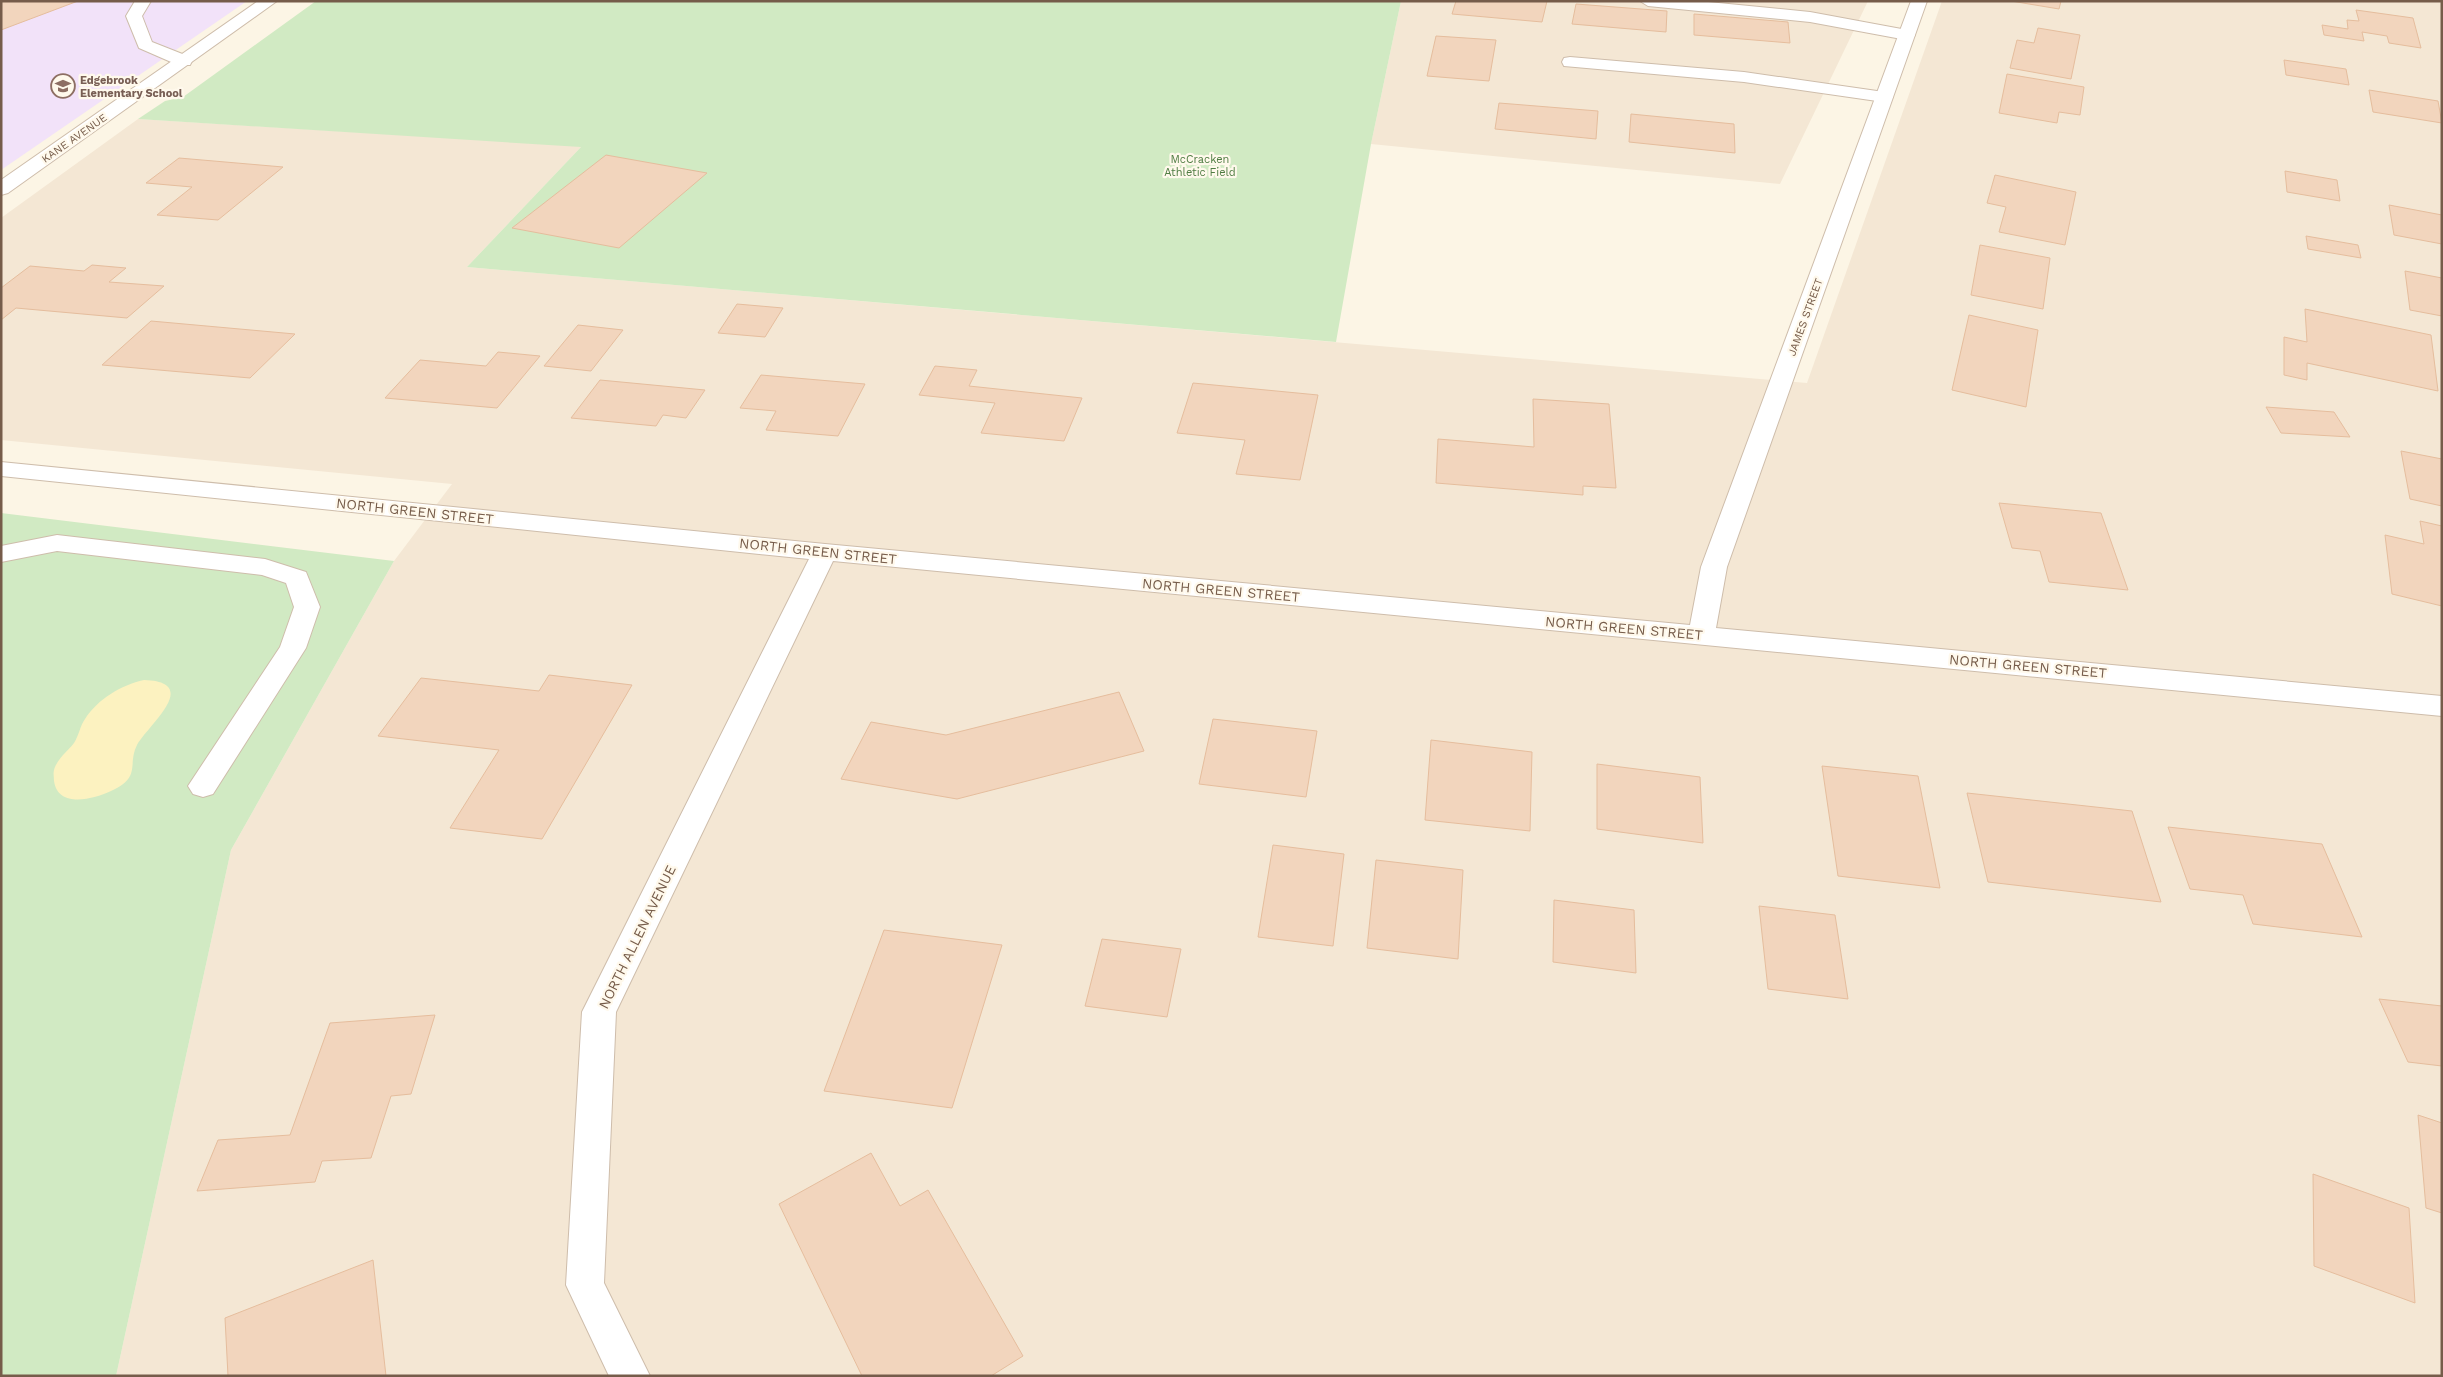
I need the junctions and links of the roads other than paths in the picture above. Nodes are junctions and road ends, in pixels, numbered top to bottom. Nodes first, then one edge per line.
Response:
1 (269, 1) edge
2 (1648, 1) edge
3 (1919, 1) edge
4 (144, 2) edge
5 (1907, 35) junction
6 (184, 61) junction
7 (1570, 62) dead end
8 (1884, 97) junction
9 (1, 189) edge
10 (1, 469) edge
11 (825, 552) junction
12 (1, 554) edge
13 (1700, 635) junction
14 (2442, 706) edge
15 (203, 786) dead end
16 (630, 1376) edge

1 - 6 street, KANE AVENUE
2 - 5 street
3 - 5 street, JAMES STREET
4 - 6 street
5 - 8 street, JAMES STREET
6 - 9 street, KANE AVENUE
7 - 8 street
8 - 13 street, JAMES STREET
10 - 11 street, NORTH GREEN STREET
11 - 13 street, NORTH GREEN STREET
11 - 16 street, NORTH ALLEN AVENUE
12 - 15 street
13 - 14 street, NORTH GREEN STREET

